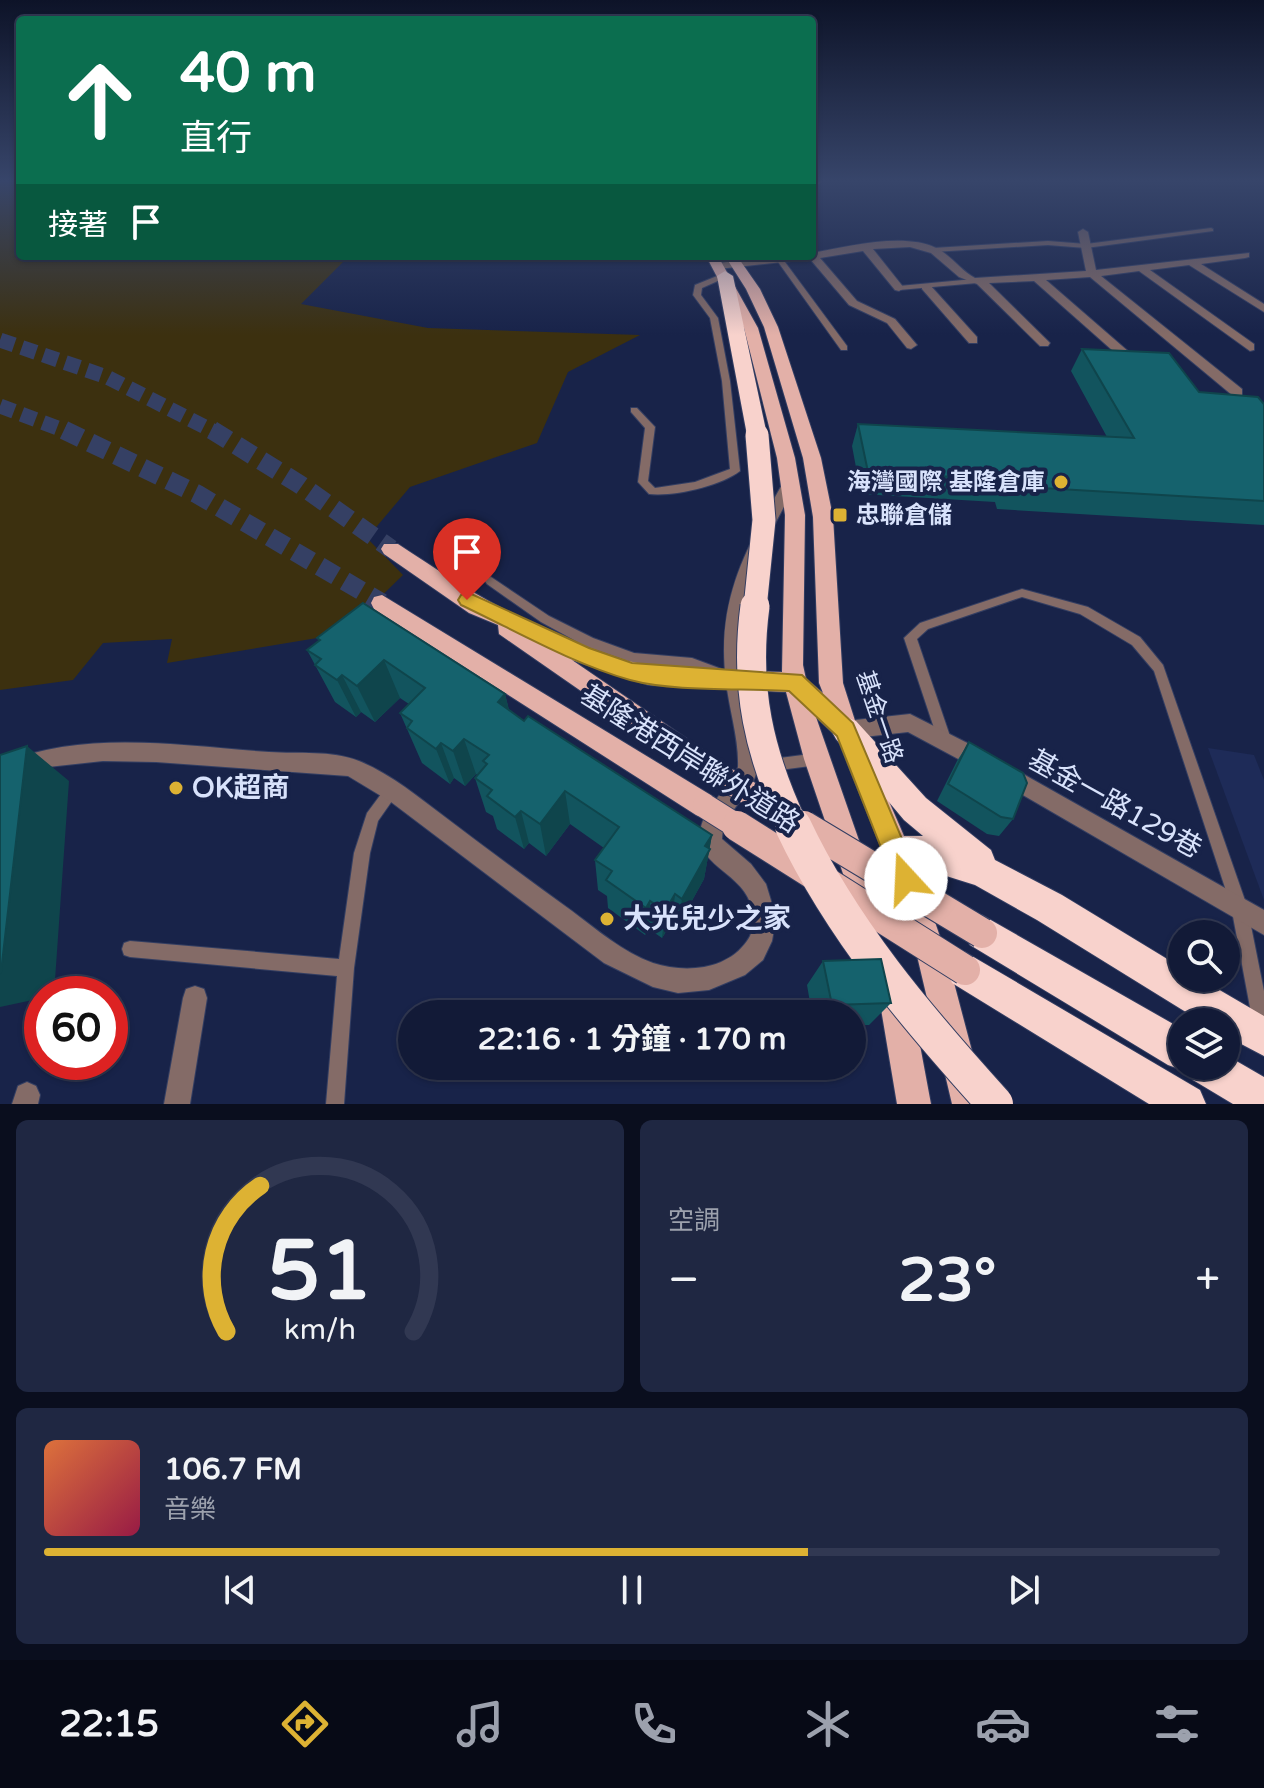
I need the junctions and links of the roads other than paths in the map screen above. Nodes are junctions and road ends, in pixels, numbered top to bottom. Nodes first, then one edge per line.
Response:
1 (1083, 232) dead end
2 (1199, 232) edge
3 (1086, 246) junction
4 (867, 249) junction
5 (933, 250) junction
6 (816, 255) edge
7 (1245, 255) dead end
8 (771, 260) edge
9 (781, 260) edge
10 (815, 260) edge
11 (1191, 262) junction
12 (728, 265) edge
13 (1141, 268) junction
14 (1092, 274) junction
15 (1036, 277) junction
16 (977, 281) junction
17 (926, 287) junction
18 (899, 288) joint
19 (1264, 309) edge
20 (973, 340) dead end
21 (1044, 343) dead end
22 (911, 345) dead end
23 (1250, 347) dead end
24 (844, 348) dead end
25 (1125, 355) edge
26 (1237, 392) edge
27 (634, 410) dead end
28 (790, 483) junction
29 (817, 487) junction
30 (391, 549) tunnel mouth
31 (491, 581) dead end
32 (467, 600) junction
33 (382, 603) tunnel mouth
34 (735, 679) junction
35 (794, 682) junction
36 (846, 730) junction
37 (944, 739) junction
38 (818, 759) junction
39 (735, 773) junction
40 (0, 774) edge
41 (392, 791) junction
42 (897, 852) junction
43 (858, 873) junction
44 (1016, 889) junction
45 (1239, 906) junction
46 (1264, 923) edge
47 (982, 933) joint
48 (130, 949) dead end
49 (346, 968) junction
50 (965, 970) joint
51 (195, 998) dead end
52 (1264, 1035) edge
53 (1168, 1043) edge
54 (1230, 1080) edge
55 (1264, 1100) edge
56 (177, 1104) edge
57 (335, 1104) edge
58 (914, 1104) edge
59 (969, 1104) edge
60 (995, 1104) edge
61 (1186, 1104) edge

1 - 3 street
2 - 3 lane
3 - 5 lane
3 - 14 street
4 - 5 street
4 - 6 street
4 - 18 street
5 - 16 street
7 - 11 street
8 - 12 street
9 - 24 lane
10 - 22 street
11 - 13 street
11 - 19 street
12 - 27 lane
12 - 28 main road
12 - 29 main road, 基金一路
12 - 60 highway, bridge
13 - 14 street
13 - 23 street
14 - 15 street
14 - 26 street
15 - 16 street
15 - 25 street
16 - 17 lane
16 - 21 street
17 - 18 lane
17 - 20 street
28 - 29 main road
28 - 34 street
28 - 35 main road
29 - 36 main road, 基金一路
30 - 32 main road, 基隆港西岸聯外道路
31 - 34 lane
32 - 34 main road
32 - 39 main road, 基隆港西岸聯外道路
33 - 50 main road, 基隆港西岸聯外道路, bridge
34 - 35 main road
34 - 39 street
35 - 36 main road
35 - 38 main road
36 - 37 street, 基金一路129巷
36 - 42 main road, 基金一路
36 - 44 highway
37 - 45 street, 基金一路129巷
37 - 45 lane
38 - 39 lane
38 - 43 main road
39 - 41 street
39 - 47 main road, 基隆港西岸聯外道路, bridge
40 - 41 street
41 - 49 lane
42 - 43 main road
42 - 44 highway
42 - 59 main road, 基金一路
43 - 58 main road
44 - 52 highway
45 - 46 street, 基金一路129巷
45 - 52 lane
47 - 53 highway
48 - 49 lane
49 - 57 lane
50 - 61 highway
51 - 56 street
54 - 55 highway

